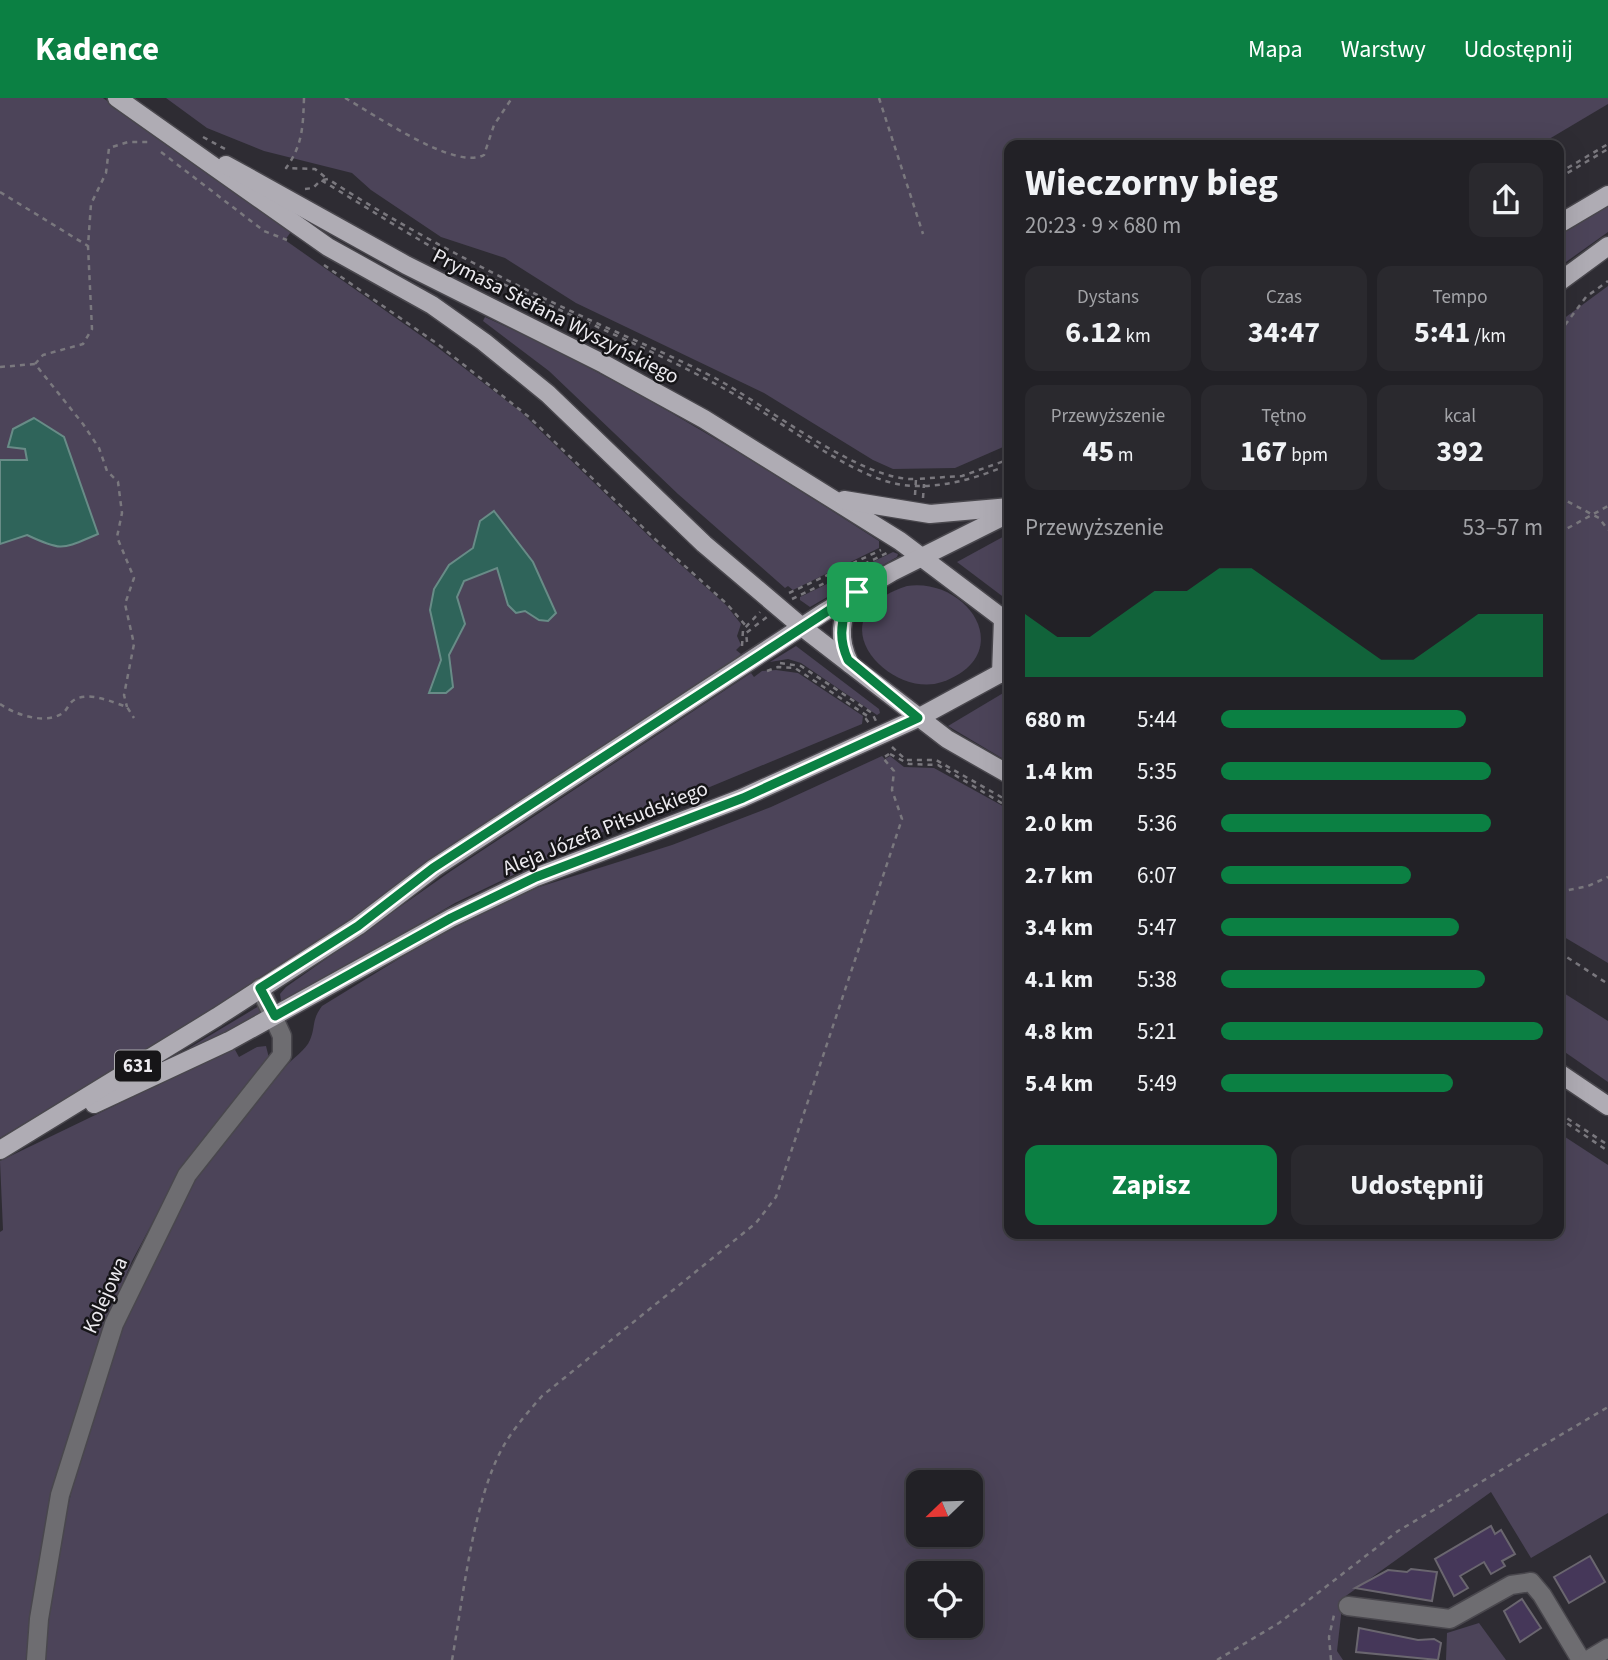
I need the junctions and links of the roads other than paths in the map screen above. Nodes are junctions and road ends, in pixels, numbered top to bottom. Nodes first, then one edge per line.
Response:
1 (117, 98) edge
2 (158, 136) junction
3 (1608, 195) edge
4 (1564, 221) edge
5 (1608, 246) edge
6 (1564, 278) edge
7 (796, 476) junction
8 (1004, 507) edge
9 (1004, 516) edge
10 (923, 557) junction
11 (857, 592) junction
12 (1004, 619) edge
13 (802, 627) junction
14 (852, 666) junction
15 (1004, 672) edge
16 (918, 718) junction
17 (1004, 772) edge
18 (260, 988) junction
19 (275, 1016) junction
20 (1564, 1076) edge
21 (1608, 1105) edge
22 (7, 1146) edge
23 (1348, 1606) road end
24 (1608, 1648) edge
25 (36, 1660) edge
26 (1581, 1660) edge
27 (1588, 1660) edge

1 - 2 main road, Prymasa Stefana Wyszyńskiego
2 - 7 main road, Prymasa Stefana Wyszyńskiego
2 - 13 main road, Prymasa Stefana Wyszyńskiego
3 - 4 main road
5 - 6 main road
7 - 8 main road
7 - 10 main road, Prymasa Stefana Wyszyńskiego
9 - 10 main road, 631
10 - 11 main road, 631
10 - 12 main road
11 - 13 main road, 631
11 - 14 main road
13 - 14 main road, Prymasa Stefana Wyszyńskiego
13 - 18 main road, Aleja Józefa Piłsudskiego / 631
14 - 16 main road
15 - 16 main road, 631
16 - 17 main road
16 - 19 main road, Aleja Józefa Piłsudskiego / 631
18 - 19 street, Kolejowa
18 - 22 main road, Aleja Józefa Piłsudskiego / 631
19 - 22 main road, Aleja Józefa Piłsudskiego / 631
19 - 25 street, Kolejowa
20 - 21 main road
23 - 26 street
24 - 27 street

